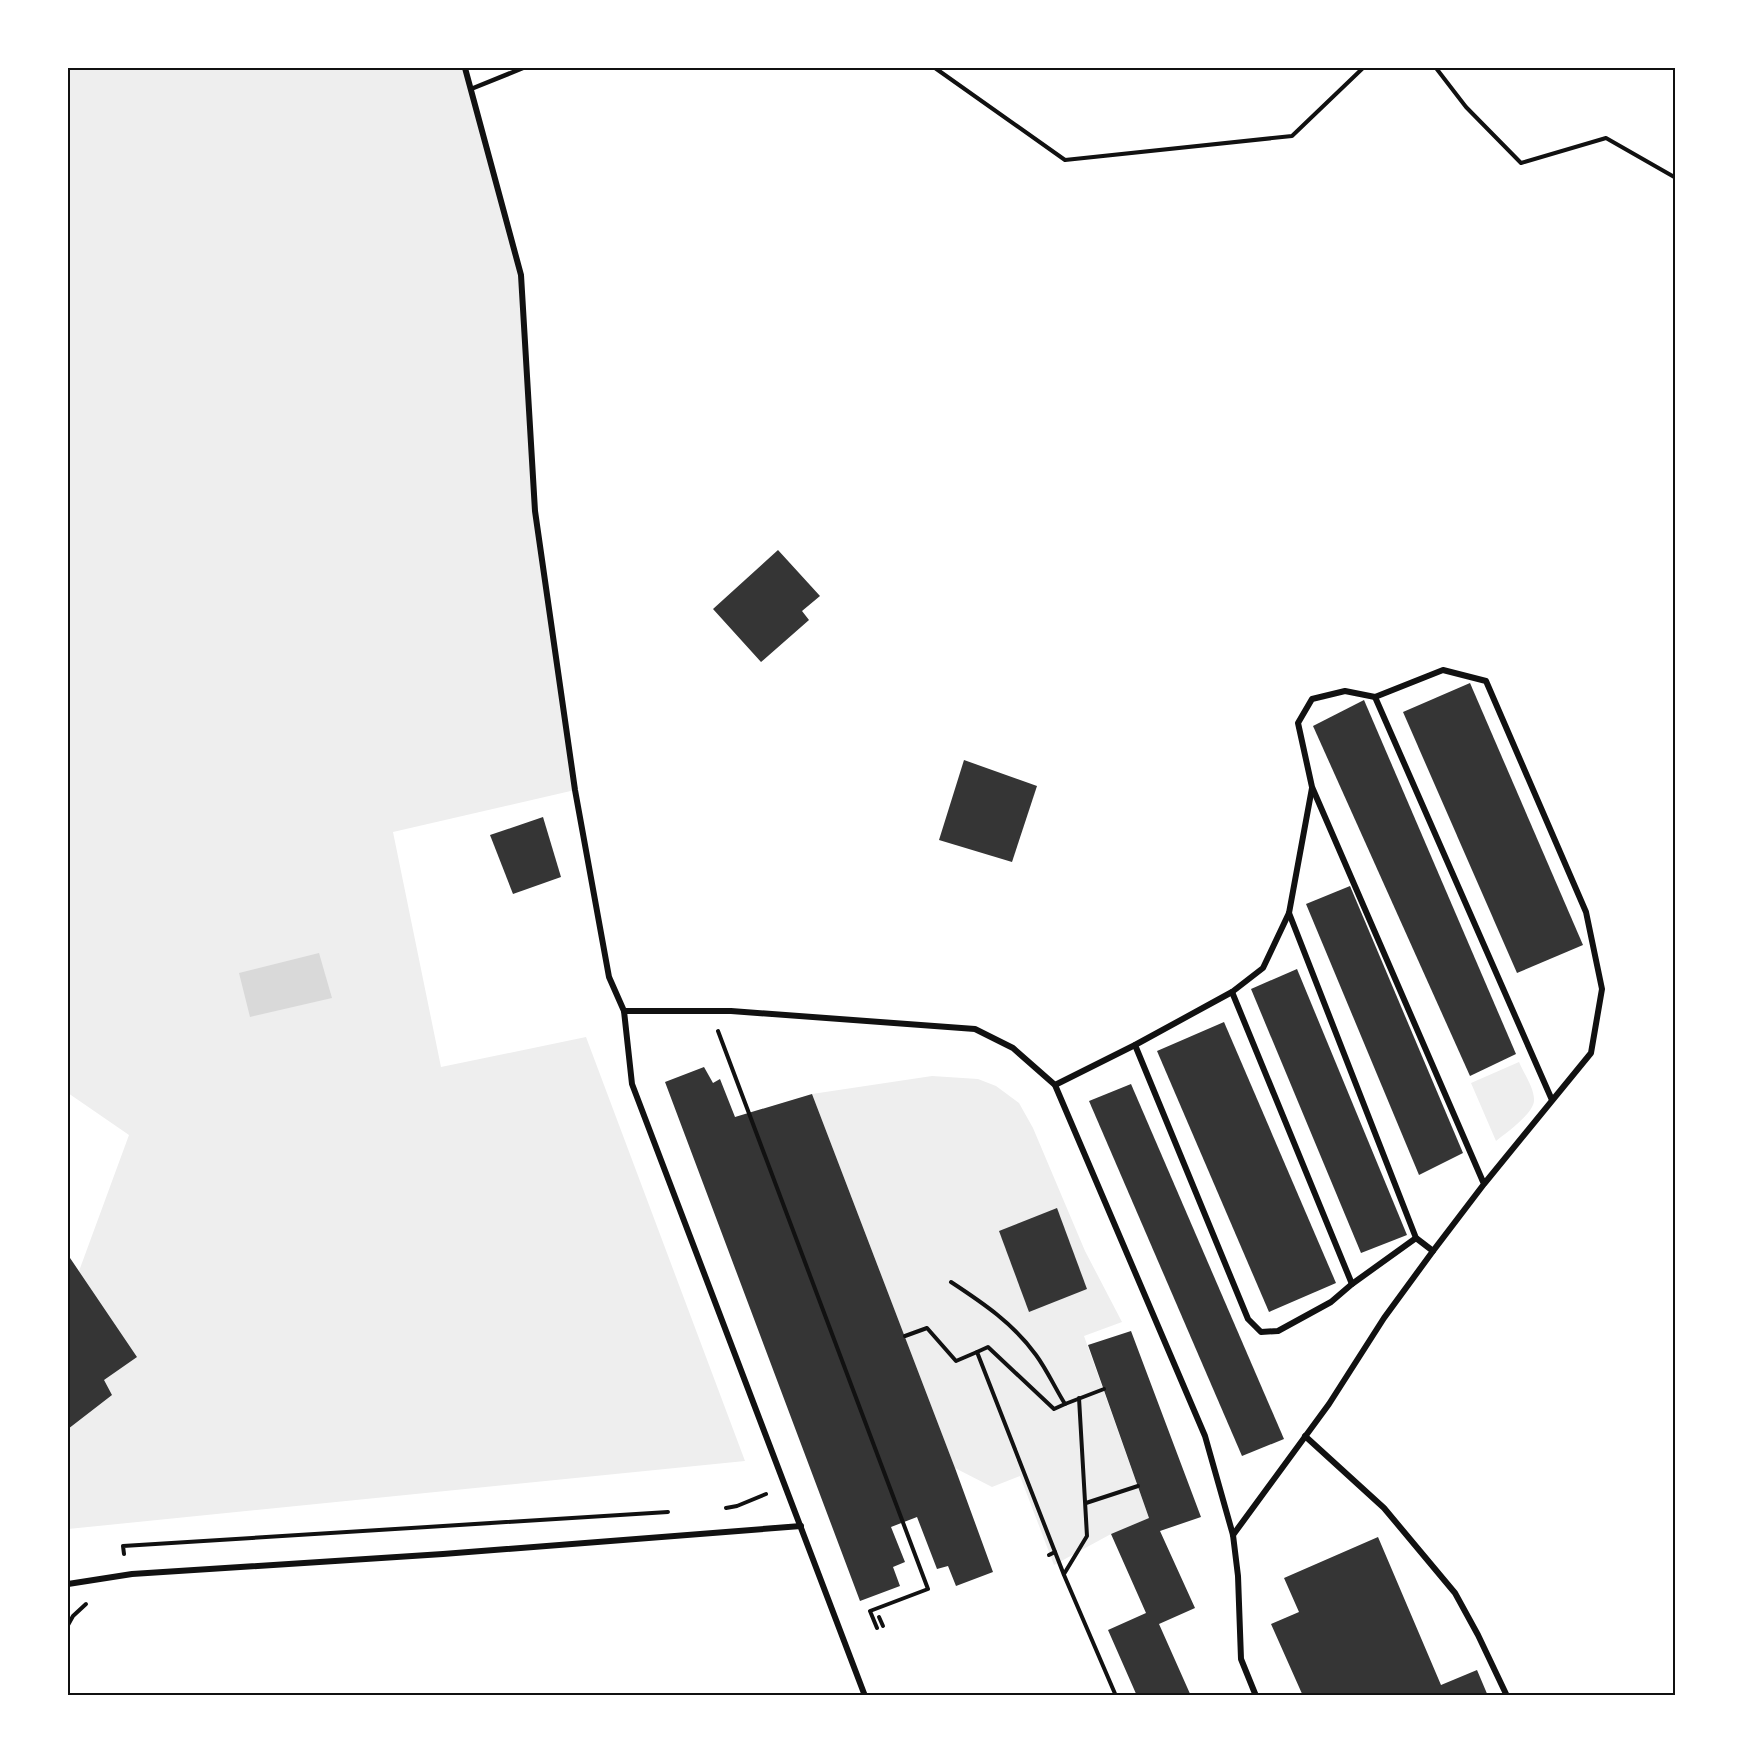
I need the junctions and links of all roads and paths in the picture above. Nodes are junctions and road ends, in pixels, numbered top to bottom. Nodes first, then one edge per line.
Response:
1 (465, 68) edge
2 (523, 68) edge
3 (935, 68) edge
4 (1363, 68) edge
5 (1436, 68) edge
6 (471, 89) junction
7 (1676, 178) edge
8 (1375, 697) junction
9 (1312, 787) junction
10 (1289, 913) junction
11 (1232, 992) junction
12 (624, 1011) junction
13 (710, 1011) junction
14 (1135, 1045) junction
15 (1055, 1085) junction
16 (1552, 1100) junction
17 (1484, 1184) junction
18 (1416, 1238) junction
19 (1433, 1251) junction
20 (951, 1282) dead end
21 (1352, 1284) junction
22 (904, 1336) dead end
23 (976, 1352) junction
24 (1104, 1389) dead end
25 (1079, 1398) junction
26 (1065, 1404) junction
27 (1305, 1436) junction
28 (1138, 1486) dead end
29 (1086, 1503) junction
30 (801, 1526) junction
31 (1233, 1535) junction
32 (1055, 1552) junction
33 (1049, 1555) dead end
34 (1064, 1575) junction
35 (68, 1584) edge
36 (879, 1617) dead end
37 (883, 1626) dead end
38 (877, 1628) dead end
39 (865, 1695) edge
40 (1116, 1695) edge
41 (1254, 1695) edge
42 (1507, 1695) edge

1 - 6 street
2 - 6 lane
3 - 4 path
5 - 7 path
6 - 12 street
8 - 9 street
8 - 16 street
8 - 16 street
9 - 10 street
9 - 17 street
10 - 11 street
10 - 18 street
11 - 14 street
11 - 21 street
12 - 13 street
12 - 30 street
13 - 15 street
13 - 38 path
14 - 15 street
14 - 21 street
15 - 31 street
16 - 17 street
17 - 19 street
18 - 19 street
18 - 21 street
19 - 27 street
20 - 26 path
22 - 23 path
23 - 26 path
23 - 32 path
24 - 25 path
25 - 26 path
25 - 29 path
27 - 31 street
27 - 42 street
28 - 29 path
29 - 34 path
30 - 35 street
30 - 39 street
31 - 41 street
32 - 33 path
32 - 34 path
34 - 40 path
36 - 37 path

